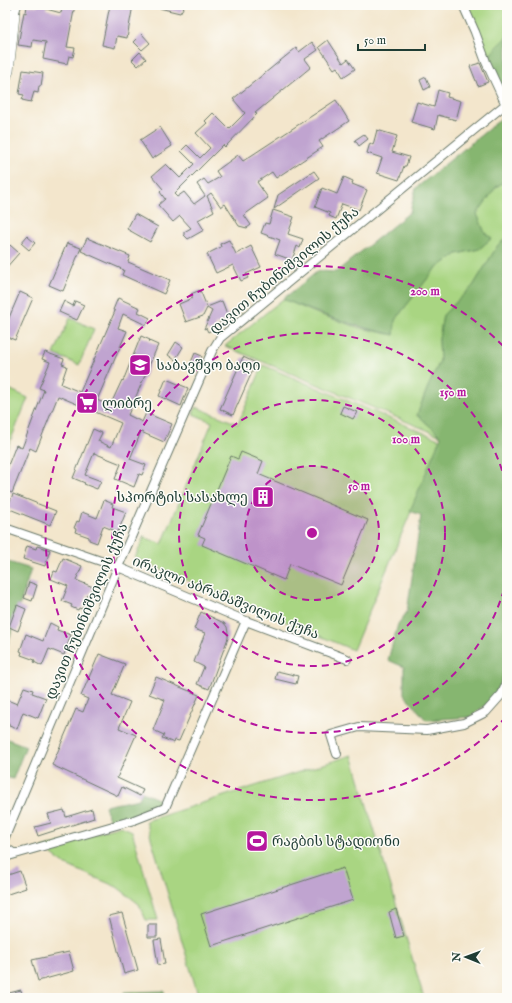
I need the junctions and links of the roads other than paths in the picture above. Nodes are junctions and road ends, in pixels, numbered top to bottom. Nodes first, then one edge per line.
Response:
1 (463, 5) edge
2 (12, 11) edge
3 (8, 53) edge
4 (5, 78) edge
5 (506, 105) edge
6 (5, 528) edge
7 (118, 568) junction
8 (246, 621) junction
9 (347, 659) dead end
10 (507, 682) edge
11 (337, 754) dead end
12 (5, 837) edge
13 (5, 847) edge
14 (18, 854) junction
15 (5, 857) edge

1 - 5 street
2 - 3 street
3 - 4 street
5 - 7 street, დავით ჩუბინიშვილის ქუჩა
6 - 7 street, ირაკლი აბრამაშვილის ქუჩა
7 - 8 street, ირაკლი აბრამაშვილის ქუჩა
7 - 12 street, დავით ჩუბინიშვილის ქუჩა
8 - 9 street, ირაკლი აბრამაშვილის ქუჩა
8 - 14 street
10 - 11 street
13 - 14 street
14 - 15 street

